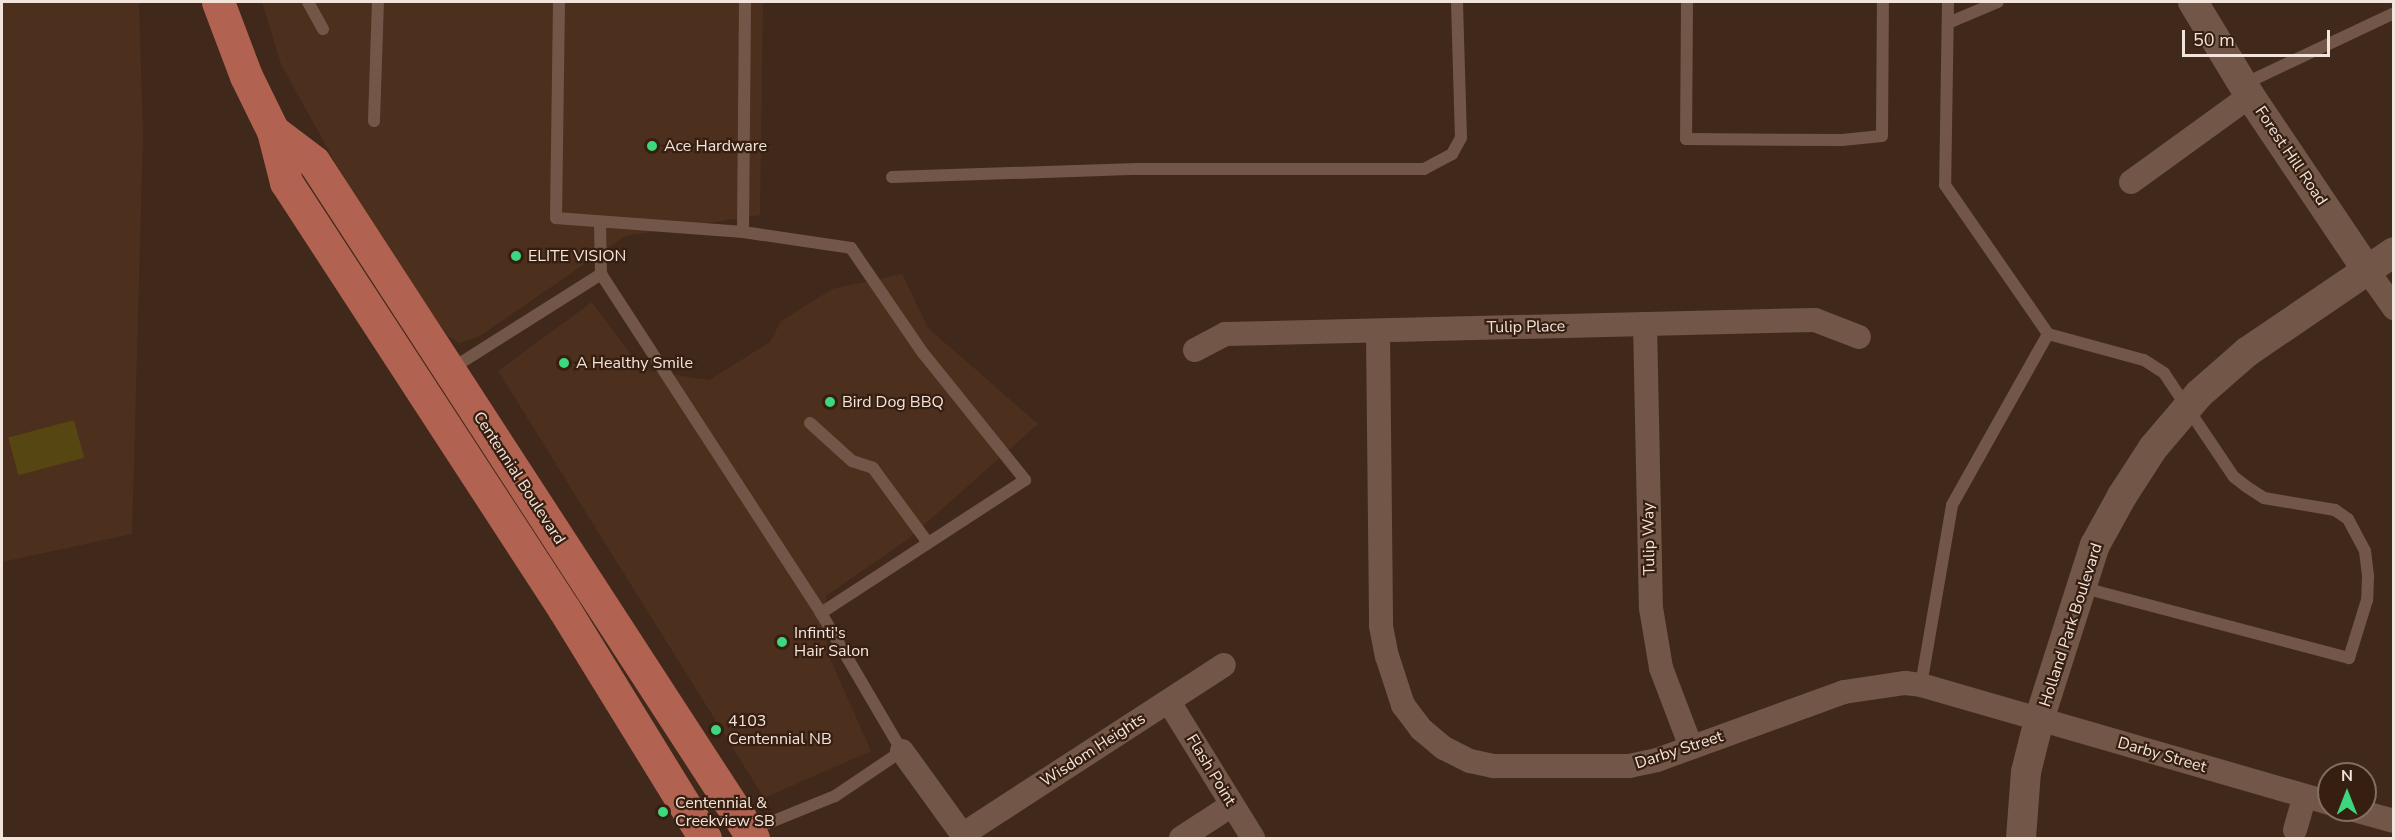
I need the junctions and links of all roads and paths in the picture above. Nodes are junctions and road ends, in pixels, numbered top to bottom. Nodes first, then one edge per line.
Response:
1 (218, 2) edge
2 (308, 2) edge
3 (378, 2) edge
4 (559, 2) edge
5 (745, 2) edge
6 (1457, 2) edge
7 (1687, 2) edge
8 (1883, 2) edge
9 (1948, 2) edge
10 (1998, 2) edge
11 (2193, 2) edge
12 (2394, 13) edge
13 (1947, 23) junction
14 (323, 28) dead end
15 (2246, 90) junction
16 (374, 121) dead end
17 (273, 130) junction
18 (892, 177) dead end
19 (2131, 182) dead end
20 (600, 223) junction
21 (743, 232) junction
22 (2394, 252) edge
23 (2367, 270) junction
24 (601, 274) junction
25 (2394, 308) edge
26 (1645, 324) junction
27 (1378, 331) junction
28 (2048, 333) junction
29 (1858, 338) dead end
30 (1195, 350) dead end
31 (450, 370) junction
32 (2186, 406) junction
33 (810, 423) dead end
34 (928, 543) junction
35 (2079, 587) junction
36 (821, 612) junction
37 (1224, 665) dead end
38 (1921, 685) junction
39 (1169, 702) junction
40 (2039, 720) junction
41 (1691, 747) junction
42 (902, 751) junction
43 (2305, 796) junction
44 (2317, 800) edge
45 (1232, 805) junction
46 (2377, 816) edge
47 (2394, 821) edge
48 (2295, 830) dead end
49 (956, 835) edge
50 (746, 836) edge
51 (705, 838) edge
52 (1181, 838) edge
53 (1253, 838) edge
54 (2021, 838) edge

1 - 17 main road, Centennial Boulevard
2 - 14 lane
3 - 16 lane
4 - 20 lane
5 - 21 lane
6 - 18 lane
7 - 8 lane
9 - 13 lane
10 - 13 lane
11 - 15 street, Forest Hill Road
12 - 15 lane
13 - 28 lane
15 - 19 street
15 - 23 street, Forest Hill Road
17 - 31 main road, Centennial Boulevard
17 - 51 main road, Centennial Boulevard
20 - 21 lane
20 - 24 lane
21 - 34 lane
22 - 23 street, Holland Park Boulevard
23 - 25 street, Forest Hill Road
23 - 32 street, Holland Park Boulevard
24 - 31 lane
24 - 36 lane
26 - 27 street, Tulip Place
26 - 29 street, Tulip Place
26 - 41 street, Tulip Way
27 - 30 street, Tulip Place
27 - 41 street, Darby Street
28 - 32 lane
28 - 38 lane
31 - 50 main road, Centennial Boulevard
32 - 35 street, Holland Park Boulevard
32 - 35 lane
33 - 34 lane
34 - 36 lane
35 - 40 street, Holland Park Boulevard
36 - 42 lane
37 - 39 street, Wisdom Heights
38 - 40 street, Darby Street
38 - 41 street, Darby Street
39 - 45 street, Flash Point
39 - 49 street, Wisdom Heights
40 - 43 street, Darby Street
40 - 54 street, Holland Park Boulevard
42 - 49 street
42 - 50 lane
43 - 44 street, Darby Street
43 - 48 street
45 - 52 street
45 - 53 street, Flash Point
46 - 47 street

